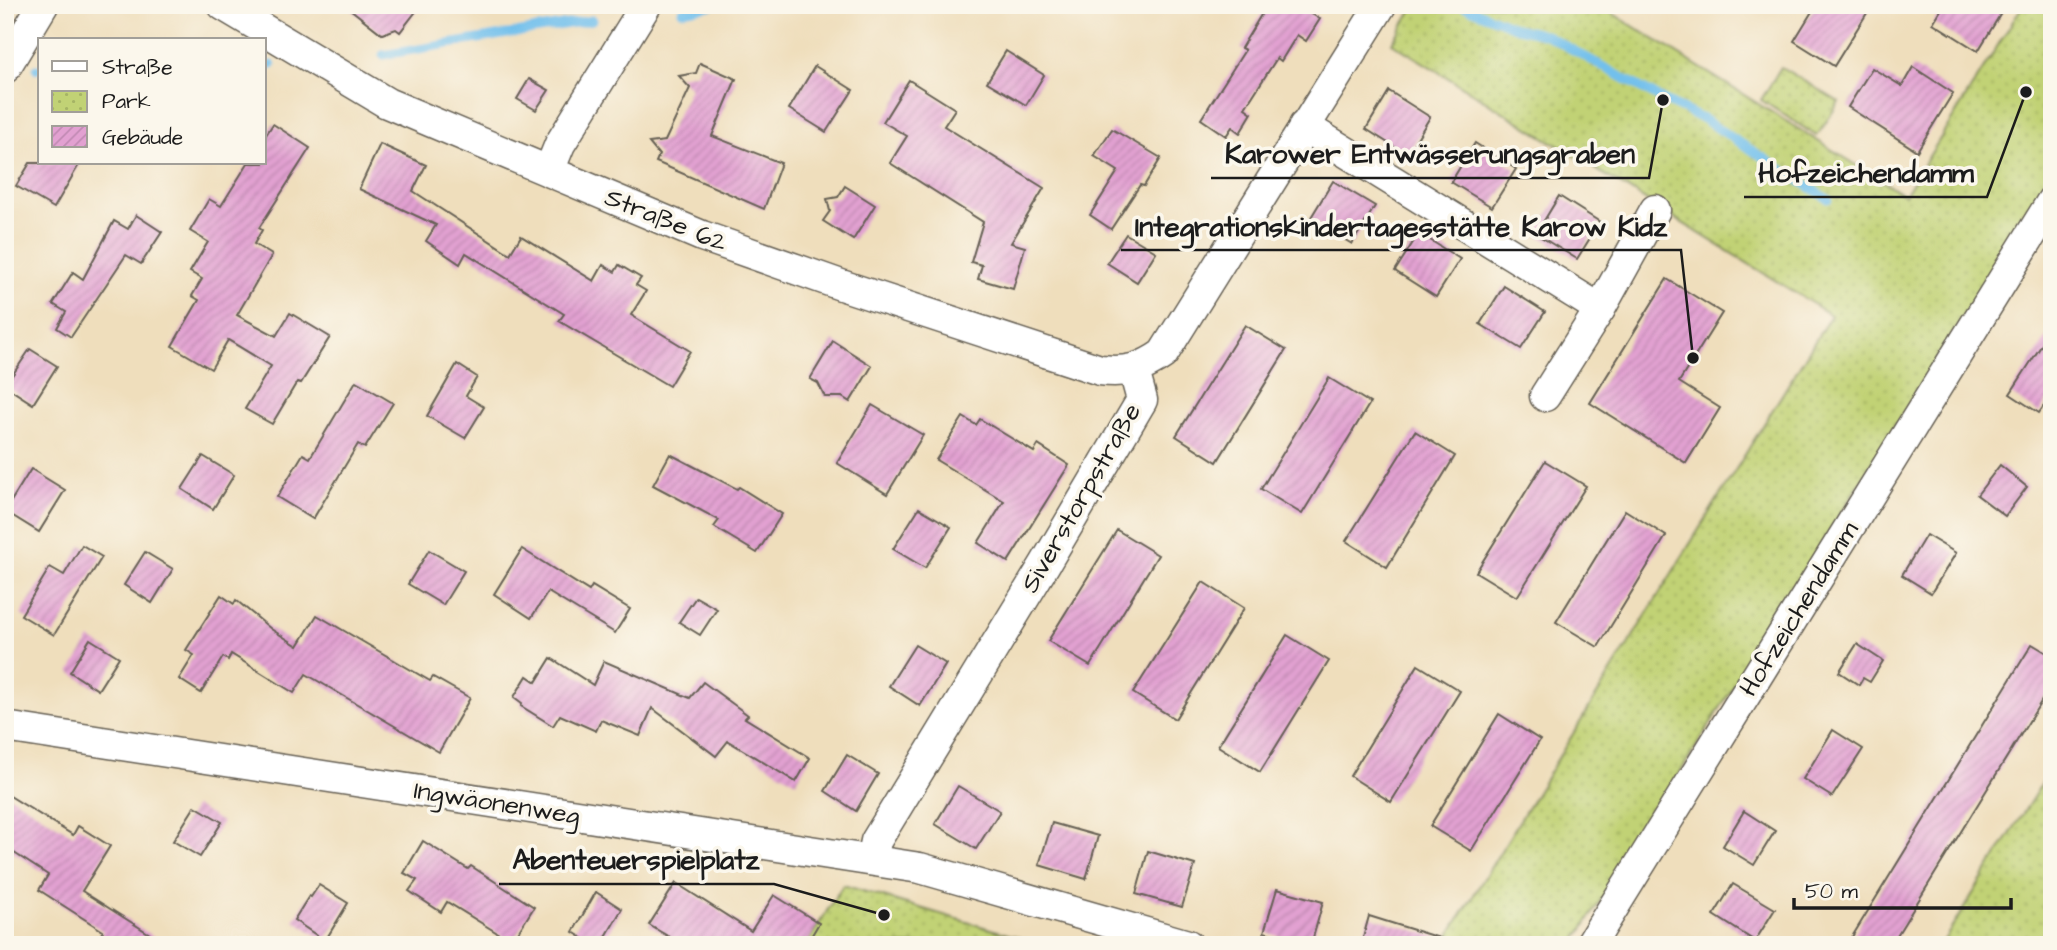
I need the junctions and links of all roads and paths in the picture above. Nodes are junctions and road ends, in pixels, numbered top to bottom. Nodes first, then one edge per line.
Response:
1 (43, 5) edge
2 (223, 5) edge
3 (646, 5) edge
4 (1381, 5) edge
5 (5, 68) edge
6 (1304, 126) junction
7 (549, 171) junction
8 (2052, 201) edge
9 (1655, 210) dead end
10 (1600, 309) junction
11 (1134, 371) junction
12 (1545, 396) dead end
13 (5, 727) edge
14 (872, 860) junction
15 (1188, 945) edge
16 (1590, 945) edge

1 - 5 street
2 - 7 street, Straße 62
3 - 7 street
4 - 6 street, Siverstorpstraße
6 - 10 street
6 - 11 street, Siverstorpstraße
7 - 11 street, Straße 62
8 - 16 street, Hofzeichendamm
9 - 10 street
10 - 12 street
11 - 14 street, Siverstorpstraße
13 - 14 street, Ingwäonenweg
14 - 15 street, Ingwäonenweg

